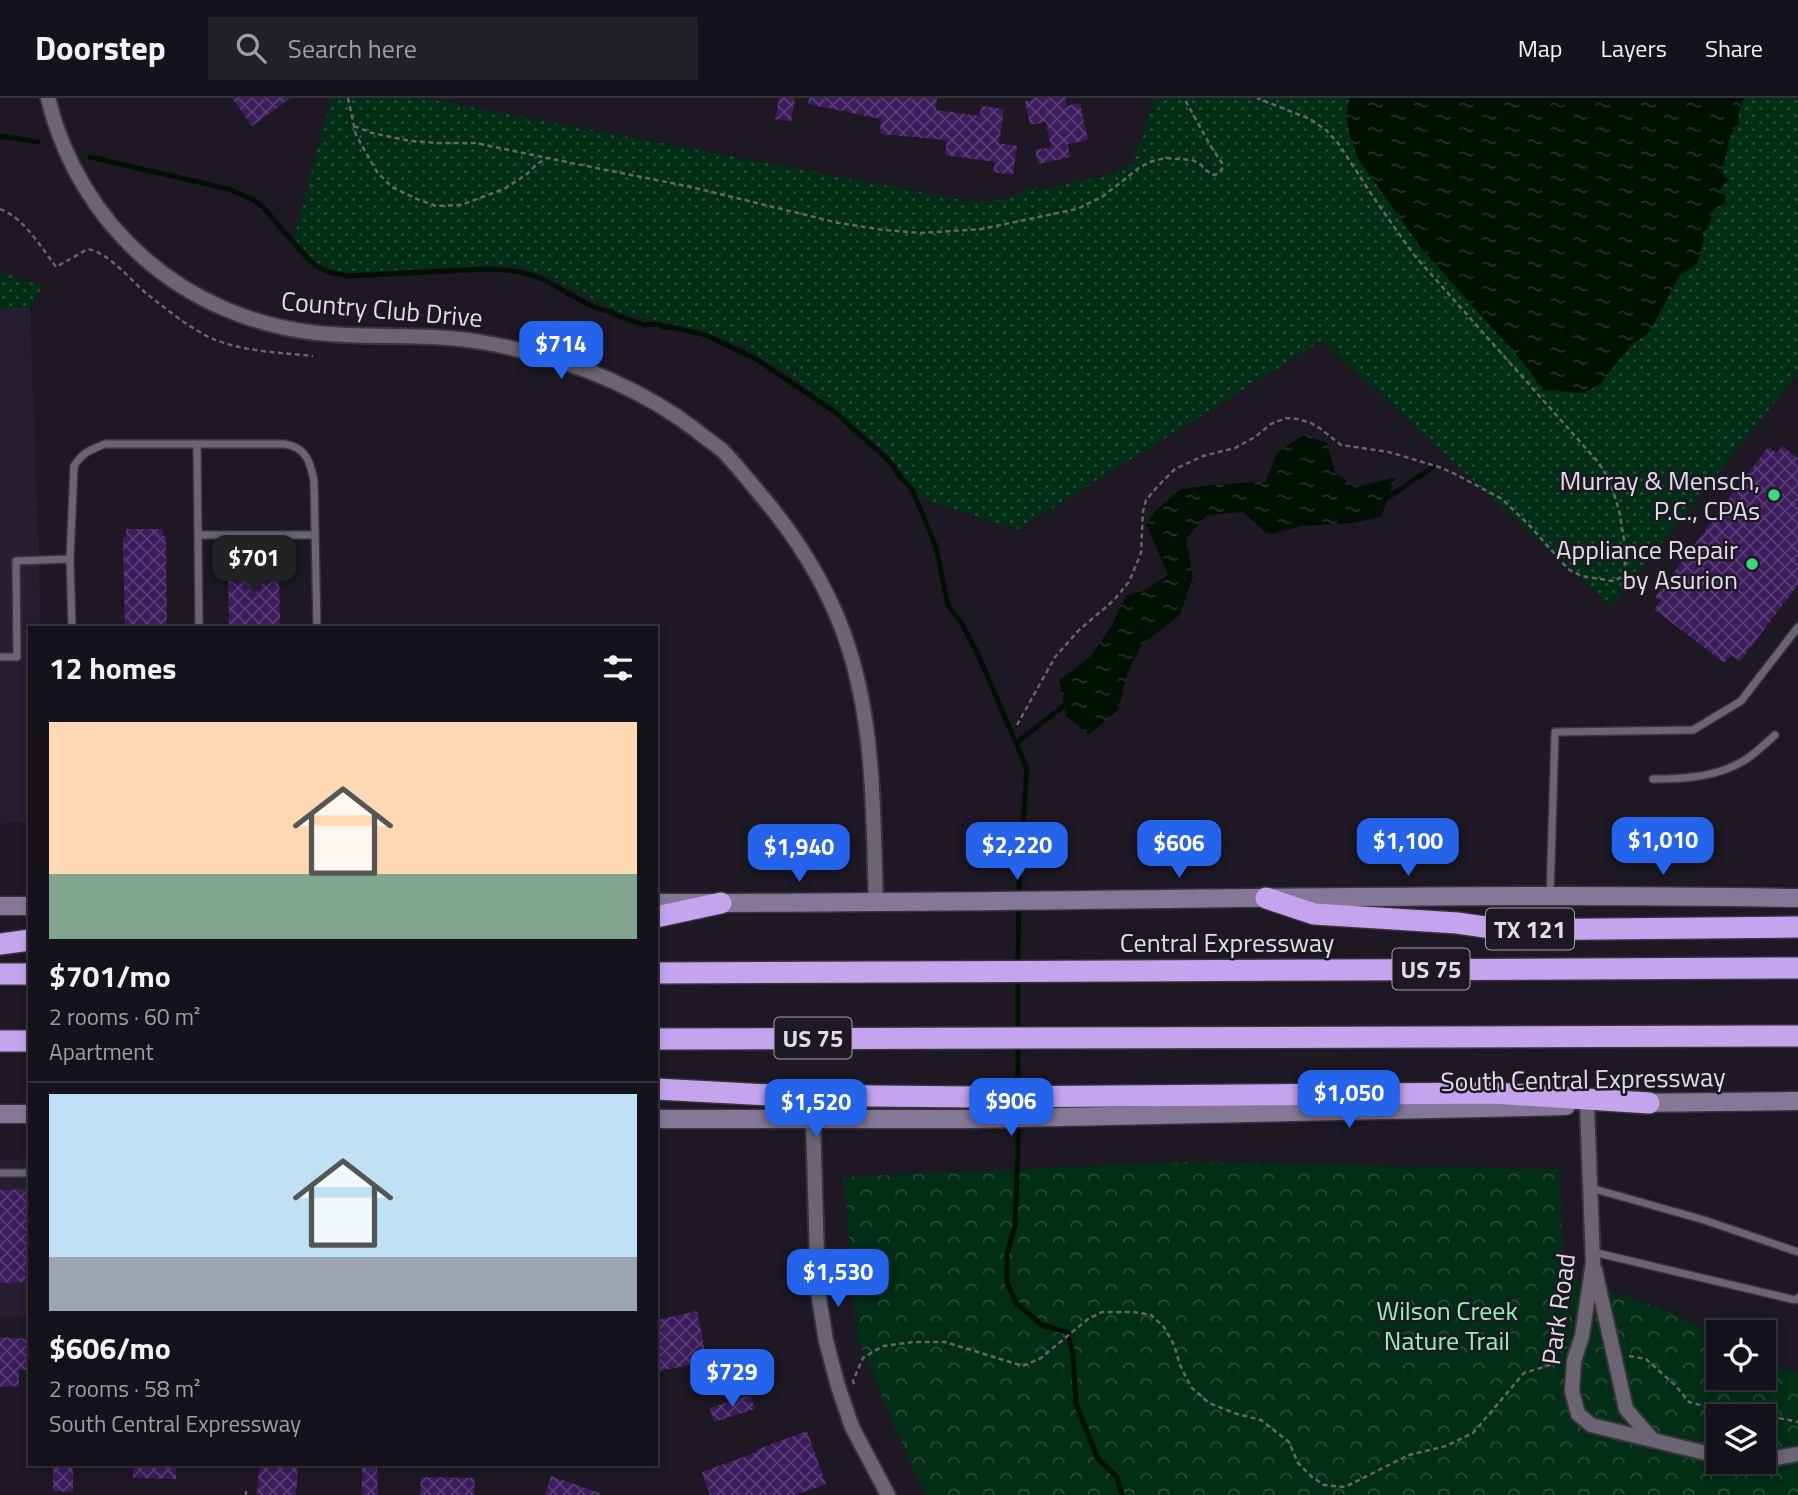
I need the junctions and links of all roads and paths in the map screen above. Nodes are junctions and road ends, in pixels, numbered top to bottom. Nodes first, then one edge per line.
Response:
1 (48, 98) edge
2 (348, 98) edge
3 (1184, 98) edge
4 (1257, 98) edge
5 (354, 126) junction
6 (547, 158) junction
7 (0, 209) edge
8 (313, 356) dead end
9 (197, 444) junction
10 (198, 535) junction
11 (315, 535) junction
12 (70, 559) junction
13 (72, 626) edge
14 (199, 626) edge
15 (317, 626) edge
16 (1798, 627) edge
17 (0, 657) edge
18 (1017, 725) dead end
19 (1775, 735) dead end
20 (1653, 779) dead end
21 (1550, 896) junction
22 (1266, 898) junction
23 (1798, 898) edge
24 (658, 903) edge
25 (721, 903) junction
26 (876, 903) junction
27 (0, 906) edge
28 (28, 906) edge
29 (658, 917) edge
30 (1798, 927) edge
31 (28, 940) edge
32 (0, 944) edge
33 (1798, 968) edge
34 (658, 973) edge
35 (0, 974) edge
36 (28, 974) edge
37 (1798, 1036) edge
38 (658, 1039) edge
39 (0, 1041) edge
40 (28, 1041) edge
41 (658, 1089) edge
42 (1798, 1101) edge
43 (1649, 1103) junction
44 (1587, 1105) junction
45 (0, 1114) edge
46 (28, 1114) edge
47 (658, 1119) edge
48 (813, 1119) junction
49 (28, 1173) edge
50 (0, 1174) edge
51 (1590, 1188) junction
52 (1798, 1252) edge
53 (1593, 1257) junction
54 (1798, 1298) edge
55 (1615, 1357) junction
56 (1574, 1361) junction
57 (856, 1393) dead end
58 (1798, 1422) edge
59 (1651, 1438) junction
60 (1706, 1453) edge
61 (1798, 1454) edge
62 (1776, 1458) edge
63 (883, 1493) edge

1 - 26 street, Country Club Drive
2 - 5 path
3 - 6 path
4 - 18 path
5 - 6 path
5 - 6 path
7 - 8 path
9 - 10 lane
9 - 11 lane
9 - 12 lane
10 - 11 lane
10 - 14 lane
11 - 15 lane
12 - 13 lane
12 - 17 lane
16 - 21 lane
19 - 20 lane
21 - 22 main road
21 - 23 main road
22 - 26 main road
22 - 30 highway, TX 121
24 - 25 main road
25 - 26 main road
25 - 29 highway
27 - 28 main road
31 - 32 highway
33 - 34 highway, Central Expressway / US 75
35 - 36 highway
37 - 38 highway, US 75
39 - 40 highway
41 - 43 highway
42 - 43 main road, South Central Expressway
43 - 44 main road, South Central Expressway
44 - 48 main road, South Central Expressway
44 - 51 street, Park Road
45 - 46 main road
47 - 48 main road, South Central Expressway
48 - 63 street
49 - 50 lane
51 - 52 lane
51 - 53 street, Park Road
53 - 54 lane
53 - 55 street
53 - 56 street, Park Road
55 - 58 path
55 - 59 street
56 - 57 path
56 - 59 street, Park Road
59 - 60 street, Park Road
61 - 62 street

